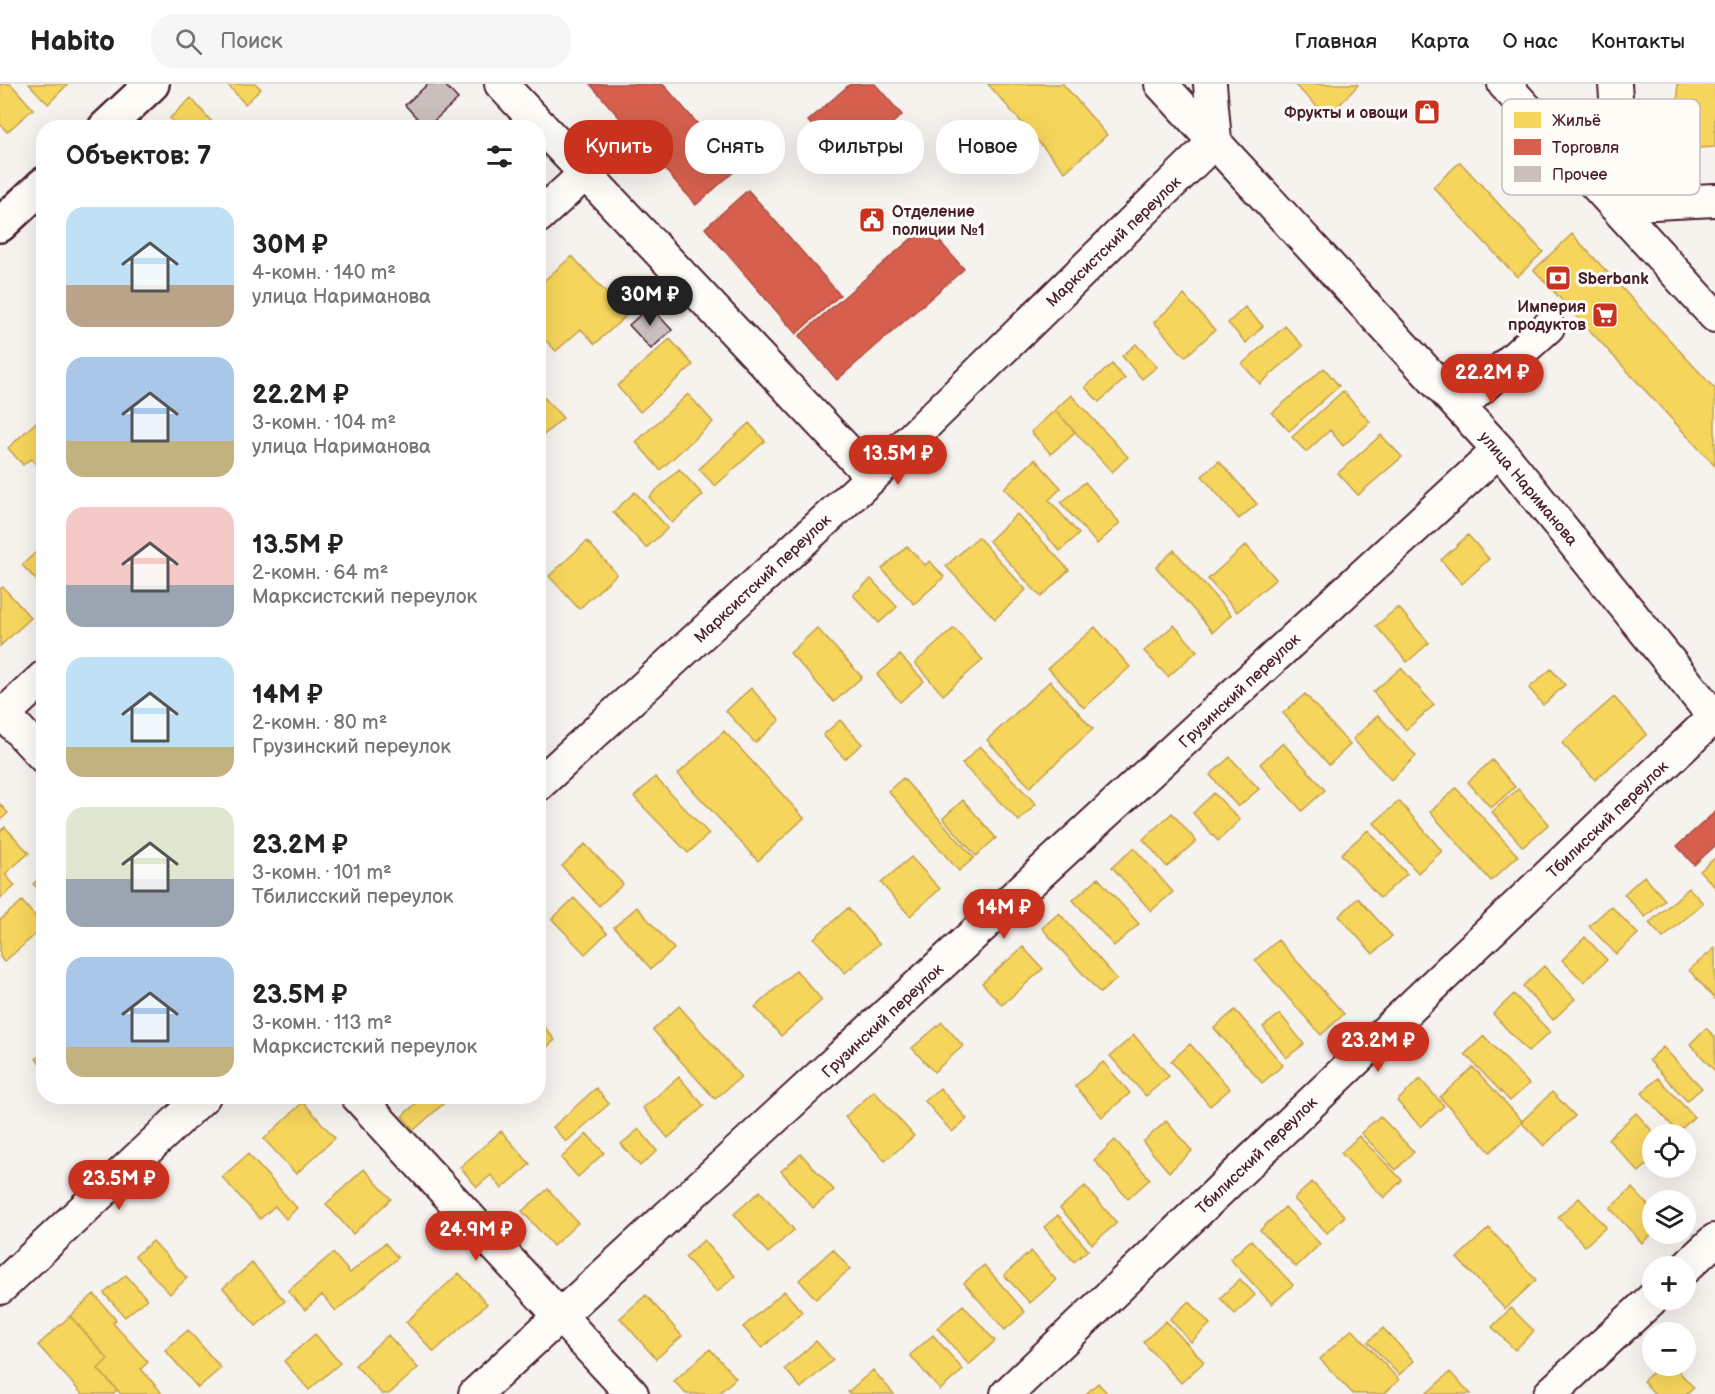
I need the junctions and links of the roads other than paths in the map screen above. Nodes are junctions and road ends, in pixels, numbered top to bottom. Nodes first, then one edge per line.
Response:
1 (152, 84) edge
2 (501, 84) edge
3 (1161, 84) edge
4 (1210, 84) edge
5 (1504, 84) edge
6 (1615, 84) edge
7 (1518, 99) edge
8 (1615, 99) edge
9 (114, 120) edge
10 (535, 120) edge
11 (546, 131) edge
12 (1215, 141) junction
13 (564, 150) edge
14 (585, 174) edge
15 (587, 174) edge
16 (36, 191) edge
17 (1609, 195) edge
18 (1619, 195) edge
19 (1715, 200) edge
20 (1619, 205) junction
21 (546, 210) edge
22 (0, 225) edge
23 (1715, 316) edge
24 (1548, 327) dead end
25 (1460, 407) junction
26 (1499, 450) junction
27 (872, 477) junction
28 (36, 684) edge
29 (1, 714) edge
30 (1714, 717) edge
31 (36, 749) edge
32 (546, 778) edge
33 (196, 1104) edge
34 (364, 1104) edge
35 (1715, 1240) edge
36 (1696, 1258) edge
37 (0, 1288) edge
38 (1642, 1308) edge
39 (560, 1317) junction
40 (476, 1394) edge
41 (632, 1394) edge
42 (1007, 1394) edge
43 (1550, 1394) edge

1 - 9 main road
2 - 10 street
3 - 12 street, улица Нариманова
4 - 12 street
5 - 7 street
6 - 8 street
11 - 13 street
12 - 25 street, улица Нариманова
12 - 27 street, Марксистский переулок
14 - 21 street
15 - 27 street
16 - 22 main road
17 - 20 street
18 - 20 street
19 - 20 street
20 - 23 street
24 - 25 street
25 - 26 street, улица Нариманова
26 - 30 street, улица Нариманова
26 - 39 street, Грузинский переулок
27 - 32 street, Марксистский переулок
28 - 29 street
29 - 31 street
30 - 42 street, Тбилисский переулок
33 - 37 street
34 - 39 street
35 - 36 street
38 - 43 street
39 - 40 street, Грузинский переулок
39 - 41 street

